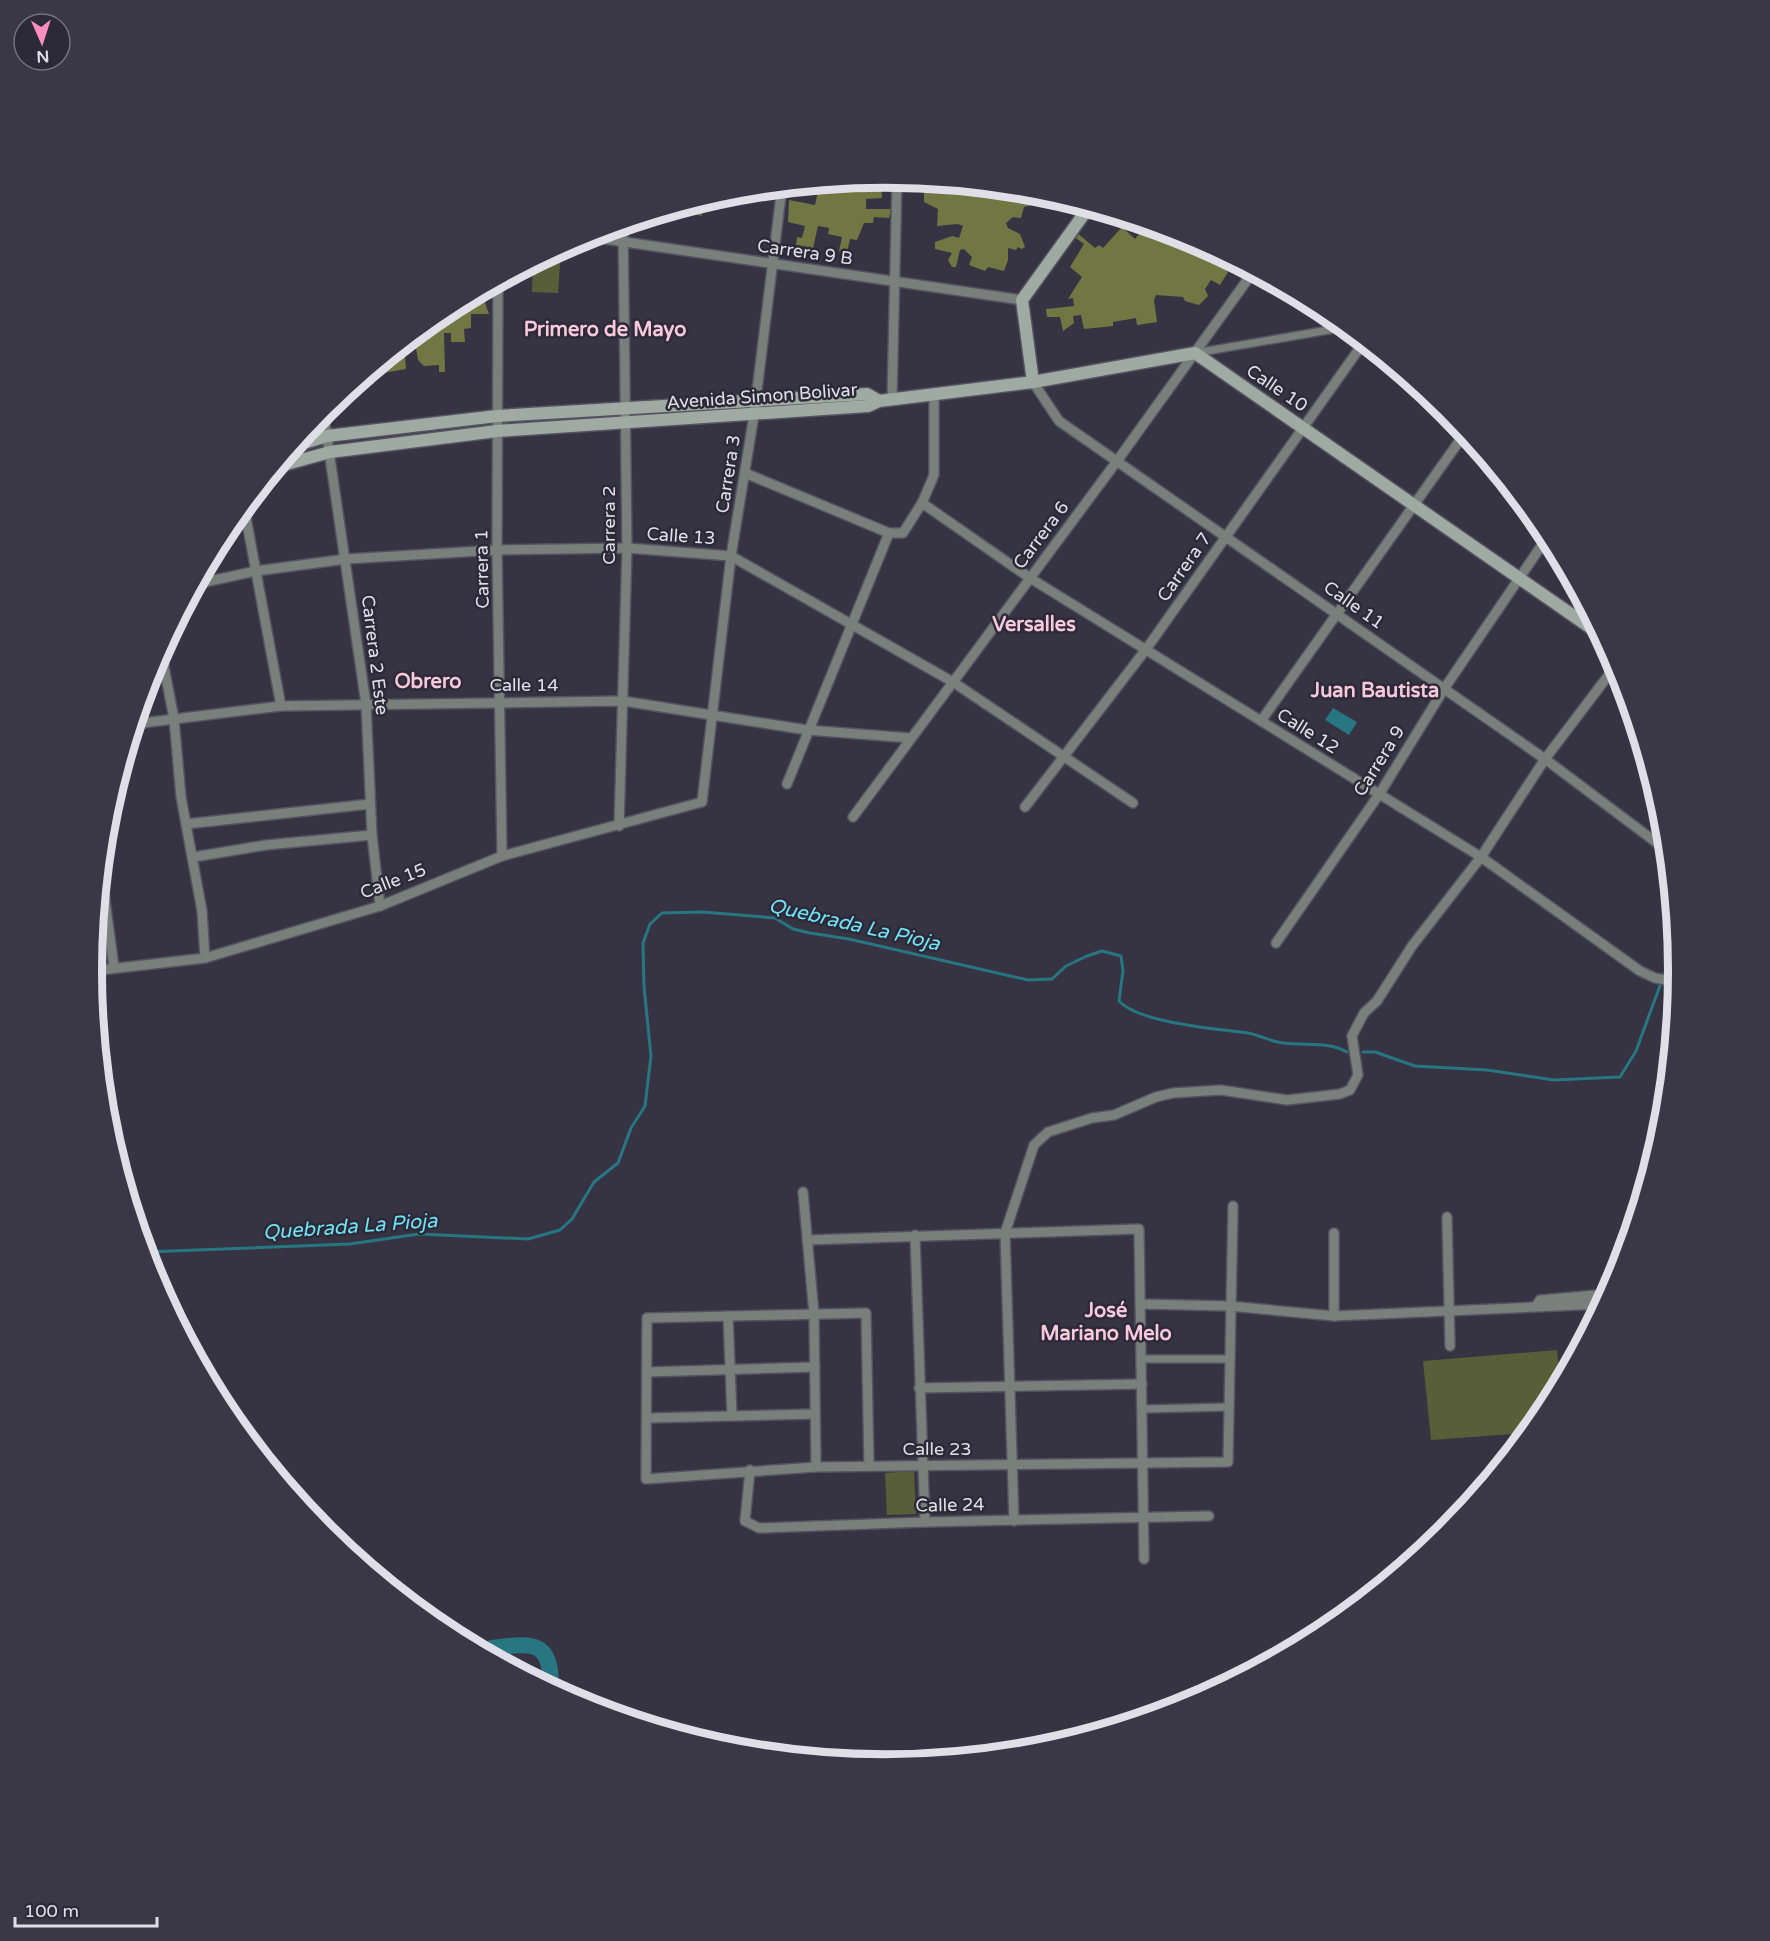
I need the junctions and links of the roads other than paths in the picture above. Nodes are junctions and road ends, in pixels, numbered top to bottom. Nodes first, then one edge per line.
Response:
1 (897, 188) edge
2 (781, 194) edge
3 (1085, 213) edge
4 (623, 233) edge
5 (604, 240) edge
6 (622, 242) junction
7 (771, 264) junction
8 (1249, 278) edge
9 (897, 282) junction
10 (498, 290) edge
11 (1022, 300) junction
12 (1334, 329) edge
13 (1360, 348) edge
14 (1195, 354) junction
15 (1033, 382) junction
16 (934, 396) junction
17 (892, 399) junction
18 (624, 408) junction
19 (754, 409) junction
20 (497, 416) junction
21 (325, 423) edge
22 (625, 423) junction
23 (1303, 428) junction
24 (497, 431) junction
25 (327, 436) junction
26 (1460, 440) edge
27 (307, 442) edge
28 (330, 452) junction
29 (1117, 461) junction
30 (288, 464) edge
31 (745, 473) junction
32 (922, 503) junction
33 (1413, 505) junction
34 (246, 518) edge
35 (889, 533) junction
36 (1226, 536) junction
37 (1542, 545) edge
38 (627, 548) junction
39 (497, 550) junction
40 (731, 556) junction
41 (346, 559) junction
42 (256, 571) junction
43 (1030, 578) junction
44 (1518, 578) junction
45 (205, 582) edge
46 (1336, 612) junction
47 (851, 623) junction
48 (1588, 626) edge
49 (1147, 648) junction
50 (163, 668) edge
51 (1609, 674) edge
52 (952, 682) junction
53 (1444, 689) junction
54 (623, 701) junction
55 (502, 702) junction
56 (366, 704) junction
57 (281, 706) junction
58 (711, 715) junction
59 (174, 719) junction
60 (1262, 721) junction
61 (143, 723) edge
62 (807, 730) junction
63 (911, 738) junction
64 (1066, 756) junction
65 (1545, 759) junction
66 (787, 784) dead end
67 (1380, 793) junction
68 (702, 802) joint
69 (1133, 803) dead end
70 (370, 804) junction
71 (1025, 807) dead end
72 (853, 817) dead end
73 (186, 824) junction
74 (619, 826) junction
75 (372, 835) junction
76 (1657, 843) edge
77 (502, 856) junction
78 (194, 857) junction
79 (1481, 858) junction
80 (105, 904) edge
81 (380, 906) junction
82 (1276, 943) dead end
83 (205, 958) junction
84 (114, 968) junction
85 (102, 970) edge
86 (1668, 980) edge
87 (803, 1192) dead end
88 (1233, 1206) dead end
89 (1447, 1217) dead end
90 (1005, 1233) junction
91 (1334, 1233) dead end
92 (915, 1235) junction
93 (807, 1240) junction
94 (1597, 1295) edge
95 (1140, 1304) junction
96 (1593, 1305) edge
97 (1230, 1306) junction
98 (1536, 1306) junction
99 (1448, 1312) junction
100 (814, 1314) junction
101 (728, 1316) junction
102 (1335, 1316) junction
103 (1450, 1346) dead end
104 (1142, 1359) junction
105 (1229, 1359) junction
106 (814, 1367) junction
107 (730, 1370) junction
108 (647, 1372) junction
109 (1142, 1384) junction
110 (1010, 1386) junction
111 (919, 1388) junction
112 (1229, 1407) junction
113 (1143, 1409) junction
114 (815, 1414) junction
115 (732, 1416) junction
116 (646, 1418) junction
117 (1144, 1464) junction
118 (922, 1465) junction
119 (869, 1466) junction
120 (1013, 1466) junction
121 (816, 1467) junction
122 (750, 1470) junction
123 (1209, 1516) dead end
124 (1143, 1518) junction
125 (1014, 1521) junction
126 (925, 1522) junction
127 (1144, 1559) dead end

1 - 9 street
2 - 7 street, Carrera 3
3 - 11 main road
4 - 6 street, Carrera 2
5 - 6 street, Carrera 9 B
6 - 7 street, Carrera 9 B
6 - 18 street, Carrera 2
7 - 9 street, Carrera 9 B
7 - 19 street, Carrera 3
8 - 14 street, Carrera 6
9 - 11 street, Carrera 9 B
9 - 17 street
10 - 20 street, Carrera 1
11 - 15 main road
12 - 14 street
13 - 23 street, Carrera 7
14 - 15 main road
14 - 23 main road, Calle 10
14 - 29 street, Carrera 6
15 - 16 main road
15 - 29 street, Calle 11
16 - 17 main road
16 - 32 street
17 - 19 main road, Avenida Simon Bolivar
18 - 19 main road, Avenida Simon Bolivar
18 - 20 main road, Avenida Simon Bolivar
18 - 22 street, Carrera 2
19 - 22 main road, Avenida Simon Bolivar
19 - 31 street, Carrera 3
20 - 24 street, Carrera 1
20 - 25 main road, Avenida Simon Bolivar
21 - 25 street, Carrera 2 Este
22 - 24 main road, Avenida Simon Bolivar
22 - 38 street, Carrera 2
23 - 33 main road, Calle 10
23 - 36 street, Carrera 7
24 - 28 main road, Avenida Simon Bolivar
24 - 39 street, Carrera 1
25 - 27 main road, Avenida Simon Bolivar
25 - 28 street, Carrera 2 Este
26 - 33 street
28 - 30 main road, Avenida Simon Bolivar
28 - 41 street, Carrera 2 Este
29 - 36 street, Calle 11
29 - 43 street, Carrera 6
31 - 35 street
31 - 40 street, Carrera 3
32 - 35 street
32 - 43 street, Calle 12
33 - 44 main road, Calle 10
33 - 46 street
34 - 42 street
35 - 47 street
36 - 46 street, Calle 11
36 - 49 street, Carrera 7
37 - 44 street, Carrera 9
38 - 39 street, Calle 13
38 - 40 street, Calle 13
38 - 54 street, Carrera 2
39 - 41 street, Calle 13
39 - 55 street, Carrera 1
40 - 47 street, Calle 13
40 - 58 street, Carrera 3
41 - 42 street, Calle 13
41 - 56 street, Carrera 2 Este
42 - 45 street, Calle 13
42 - 57 street
43 - 49 street, Calle 12
43 - 52 street, Carrera 6
44 - 48 main road, Calle 10
44 - 53 street, Carrera 9
46 - 53 street, Calle 11
46 - 60 street
47 - 52 street, Calle 13
47 - 62 street
49 - 60 street, Calle 12
49 - 64 street, Carrera 7
50 - 59 street
51 - 65 street
52 - 63 street, Carrera 6
52 - 64 street, Calle 13
53 - 65 street, Calle 11
53 - 67 street, Carrera 9
54 - 55 street, Calle 14
54 - 58 street, Calle 14
54 - 74 street, Carrera 2
55 - 56 street, Calle 14
55 - 77 street, Carrera 1
56 - 57 street, Calle 14
56 - 70 street, Carrera 2 Este
57 - 59 street, Calle 14
58 - 62 street, Calle 14
58 - 68 street, Carrera 3
59 - 61 street, Calle 14
59 - 73 street
60 - 67 street, Calle 12
62 - 63 street, Calle 14
62 - 66 street
63 - 72 street, Carrera 6
64 - 69 street, Calle 13
64 - 71 street, Carrera 7
65 - 76 street, Calle 11
65 - 79 street
67 - 79 street, Calle 12
67 - 82 street, Carrera 9
68 - 74 street, Calle 15
70 - 73 street
70 - 75 street, Carrera 2 Este
73 - 78 street
74 - 77 street, Calle 15
75 - 78 street
75 - 81 street, Carrera 2 Este
77 - 81 street, Calle 15
78 - 83 street
79 - 86 street, Calle 12
79 - 90 street
80 - 84 street
81 - 83 street, Calle 15
83 - 84 street, Calle 15
84 - 85 street, Calle 15
87 - 93 street
88 - 97 street
89 - 99 street
90 - 92 street
90 - 95 street
90 - 110 street
91 - 102 street
92 - 93 street
92 - 111 street
93 - 100 street
94 - 98 street
95 - 97 street
95 - 104 street
96 - 98 street
97 - 102 street
97 - 105 street
98 - 99 street
99 - 102 street
99 - 103 street
100 - 101 street
100 - 106 street
100 - 119 street
101 - 107 street
101 - 108 street
104 - 105 street
104 - 109 street
105 - 112 street
106 - 107 street
106 - 114 street
107 - 108 street
107 - 115 street
108 - 116 street
109 - 110 street
109 - 113 street
110 - 111 street
110 - 120 street
111 - 118 street
112 - 113 street
112 - 117 street, Calle 23
113 - 117 street
114 - 115 street
114 - 121 street
115 - 116 street
116 - 122 street, Calle 23
117 - 120 street, Calle 23
117 - 124 street
118 - 119 street, Calle 23
118 - 120 street, Calle 23
118 - 126 street
119 - 121 street, Calle 23
120 - 125 street
121 - 122 street, Calle 23
122 - 126 street, Calle 24
123 - 124 street, Calle 24
124 - 125 street, Calle 24
124 - 127 street
125 - 126 street, Calle 24

